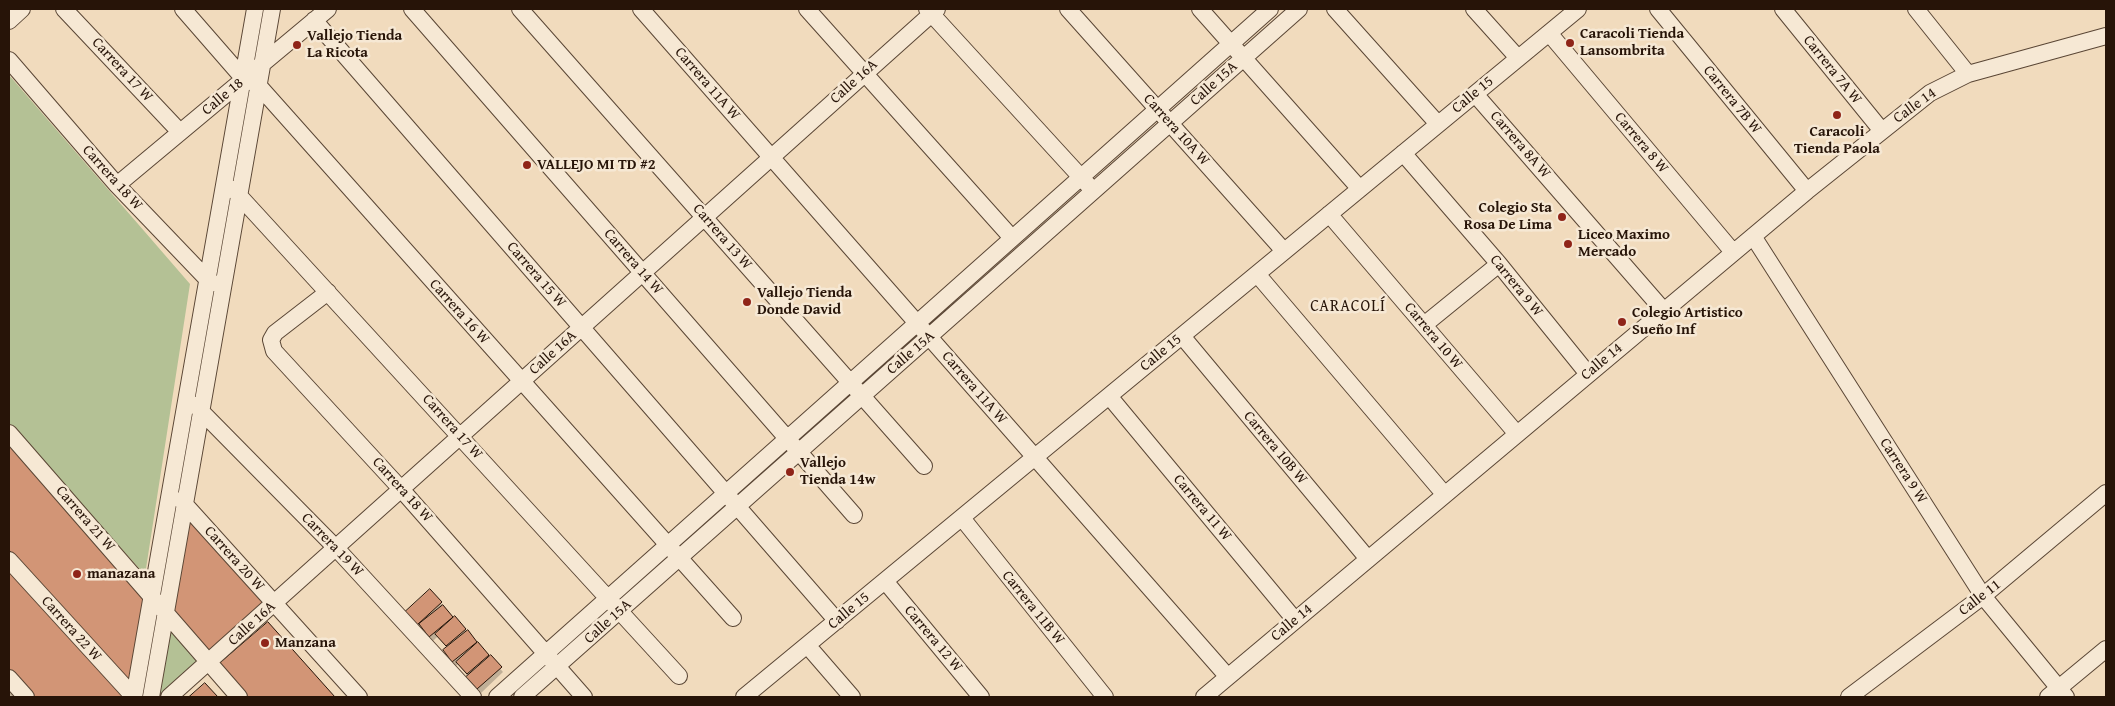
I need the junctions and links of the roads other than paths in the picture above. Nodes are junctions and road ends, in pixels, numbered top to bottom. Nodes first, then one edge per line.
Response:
1 (22, 9) edge
2 (64, 9) edge
3 (184, 9) edge
4 (255, 9) edge
5 (272, 9) edge
6 (328, 9) edge
7 (412, 9) edge
8 (520, 9) edge
9 (641, 9) edge
10 (807, 9) edge
11 (1068, 9) edge
12 (1200, 9) edge
13 (1270, 9) edge
14 (1299, 9) edge
15 (1335, 9) edge
16 (1474, 9) edge
17 (1578, 9) edge
18 (1658, 9) edge
19 (1783, 9) edge
20 (1916, 9) edge
21 (932, 10) edge
22 (314, 20) junction
23 (9, 21) edge
24 (1549, 33) junction
25 (2106, 36) edge
26 (1231, 44) junction
27 (1244, 58) junction
28 (1518, 58) junction
29 (9, 60) edge
30 (264, 63) junction
31 (865, 73) junction
32 (1968, 74) junction
33 (251, 82) junction
34 (1475, 94) junction
35 (1157, 110) junction
36 (1170, 124) junction
37 (1438, 124) junction
38 (1882, 131) junction
39 (180, 132) junction
40 (1403, 153) junction
41 (771, 157) junction
42 (1081, 177) junction
43 (224, 179) junction
44 (117, 185) junction
45 (1360, 189) junction
46 (1093, 191) junction
47 (1806, 191) junction
48 (239, 195) junction
49 (1330, 214) junction
50 (704, 217) junction
51 (1753, 236) junction
52 (1012, 238) junction
53 (1284, 251) junction
54 (997, 252) junction
55 (1733, 252) junction
56 (1499, 264) junction
57 (1009, 266) junction
58 (642, 273) junction
59 (1257, 274) junction
60 (207, 279) junction
61 (223, 288) junction
62 (328, 292) junction
63 (1664, 311) junction
64 (917, 323) junction
65 (1424, 325) junction
66 (582, 327) junction
67 (1182, 336) junction
68 (929, 337) junction
69 (1588, 374) junction
70 (521, 382) junction
71 (850, 382) junction
72 (862, 396) junction
73 (1109, 396) junction
74 (186, 397) junction
75 (201, 411) junction
76 (9, 433) edge
77 (1516, 434) junction
78 (460, 436) junction
79 (787, 439) junction
80 (799, 452) junction
81 (1035, 457) junction
82 (924, 466) dead end
83 (170, 488) junction
84 (402, 489) junction
85 (2106, 493) edge
86 (726, 494) junction
87 (1444, 495) junction
88 (185, 505) junction
89 (738, 507) junction
90 (854, 515) dead end
91 (962, 518) junction
92 (668, 545) junction
93 (336, 548) junction
94 (679, 558) junction
95 (1368, 559) junction
96 (9, 560) edge
97 (885, 581) junction
98 (152, 595) junction
99 (1983, 596) junction
100 (608, 598) junction
101 (274, 603) junction
102 (620, 611) junction
103 (166, 614) junction
104 (733, 618) dead end
105 (1296, 620) junction
106 (837, 621) junction
107 (807, 645) junction
108 (2106, 650) edge
109 (546, 654) junction
110 (208, 663) junction
111 (557, 667) junction
112 (679, 676) dead end
113 (1228, 677) junction
114 (9, 678) edge
115 (2058, 694) edge
116 (26, 697) edge
117 (134, 697) edge
118 (151, 697) edge
119 (169, 697) edge
120 (239, 697) edge
121 (359, 697) edge
122 (472, 697) edge
123 (497, 697) edge
124 (522, 697) edge
125 (584, 697) edge
126 (744, 697) edge
127 (852, 697) edge
128 (981, 697) edge
129 (1104, 697) edge
130 (1204, 697) edge
131 (1849, 697) edge

1 - 23 street
2 - 39 street, Carrera 17 W
3 - 33 street, Carrera 16 W
4 - 33 street
5 - 30 street
6 - 22 street
7 - 58 street, Carrera 14 W
8 - 50 street, Carrera 13 W
9 - 41 street, Carrera 11A W
10 - 31 street
11 - 35 street, Carrera 10A W
12 - 26 street
13 - 26 street, Calle 15A
14 - 27 street, Calle 15A
15 - 37 street
16 - 28 street
17 - 24 street, Calle 15
18 - 47 street, Carrera 7B W
19 - 38 street, Carrera 7A W
20 - 32 street
21 - 31 street, Calle 16A
21 - 42 street
22 - 30 street
22 - 66 street, Carrera 15 W
24 - 28 street, Calle 15
24 - 55 street, Carrera 8 W
25 - 32 street, Calle 14
26 - 27 street
26 - 35 street, Calle 15A
27 - 36 street, Calle 15A
27 - 45 street
28 - 34 street, Calle 15
29 - 44 street, Carrera 18 W
30 - 33 street
31 - 41 street, Calle 16A
31 - 52 street
32 - 38 street, Calle 14
33 - 39 street, Calle 18
33 - 43 street
33 - 48 street
33 - 70 street, Carrera 16 W
34 - 37 street, Calle 15
34 - 63 street, Carrera 8A W
35 - 36 street, Carrera 10A W
35 - 42 street, Calle 15A
36 - 46 street, Calle 15A
36 - 53 street, Carrera 10A W
37 - 40 street, Calle 15
38 - 47 street, Calle 14
39 - 44 street, Calle 18
40 - 45 street, Calle 15
40 - 56 street, Carrera 9 W
41 - 50 street, Calle 16A
41 - 64 street, Carrera 11A W
42 - 46 street
42 - 52 street, Calle 15A
43 - 48 street, Carrera 17 W
43 - 60 street
44 - 60 street, Carrera 18 W
45 - 49 street, Calle 15
46 - 57 street, Calle 15A
47 - 51 street, Calle 14
48 - 61 street
48 - 62 street, Carrera 17 W
49 - 53 street, Calle 15
49 - 65 street, Carrera 10 W
50 - 58 street, Calle 16A
50 - 71 street, Carrera 13 W
51 - 55 street, Calle 14
51 - 99 street, Carrera 9 W
52 - 54 street, Calle 15A
53 - 59 street, Calle 15
54 - 57 street
54 - 64 street, Calle 15A
55 - 63 street, Calle 14
56 - 65 street
56 - 69 street, Carrera 9 W
57 - 68 street, Calle 15A
58 - 66 street, Calle 16A
58 - 79 street, Carrera 14 W
59 - 67 street, Calle 15
59 - 87 street
60 - 61 street, Carrera 18 W
60 - 74 street
61 - 75 street
62 - 78 street, Carrera 17 W
62 - 84 street, Carrera 18 W
63 - 69 street, Calle 14
64 - 68 street, Carrera 11A W
64 - 71 street, Calle 15A
65 - 77 street, Carrera 10 W
66 - 70 street, Calle 16A
66 - 86 street, Carrera 15 W
67 - 73 street, Calle 15
67 - 95 street, Carrera 10B W
68 - 72 street, Calle 15A
68 - 81 street, Carrera 11A W
69 - 77 street, Calle 14
70 - 78 street, Calle 16A
70 - 92 street, Carrera 16 W
71 - 72 street, Carrera 13 W
71 - 79 street, Calle 15A
72 - 80 street, Calle 15A
72 - 82 street, Carrera 13 W
73 - 81 street, Calle 15
73 - 105 street, Carrera 11 W
74 - 75 street, Carrera 19 W
74 - 83 street
75 - 88 street
75 - 93 street, Carrera 19 W
76 - 98 street, Carrera 21 W
77 - 87 street, Calle 14
78 - 84 street, Calle 16A
78 - 100 street, Carrera 17 W
79 - 80 street, Carrera 14 W
79 - 86 street, Calle 15A
80 - 89 street, Calle 15A
80 - 90 street, Carrera 14 W
81 - 91 street, Calle 15
81 - 113 street, Carrera 11A W
83 - 88 street, Carrera 20 W
83 - 98 street
84 - 93 street, Calle 16A
84 - 109 street, Carrera 18 W
85 - 99 street, Calle 11
86 - 89 street, Carrera 15 W
86 - 92 street, Calle 15A
87 - 95 street, Calle 14
88 - 101 street, Carrera 20 W
88 - 103 street
89 - 94 street, Calle 15A
89 - 106 street, Carrera 15 W
91 - 97 street, Calle 15
91 - 129 street, Carrera 11B W
92 - 94 street, Carrera 16 W
92 - 100 street, Calle 15A
93 - 101 street, Calle 16A
93 - 122 street, Carrera 19 W
94 - 102 street, Calle 15A
94 - 104 street, Carrera 16 W
95 - 105 street, Calle 14
96 - 117 street, Carrera 22 W
97 - 106 street, Calle 15
97 - 128 street, Carrera 12 W
98 - 103 street, Carrera 21 W
98 - 117 street
99 - 115 street, Carrera 9 W
99 - 131 street, Calle 11
100 - 102 street, Carrera 17 W
100 - 109 street, Calle 15A
101 - 110 street, Calle 16A
101 - 121 street, Carrera 20 W
102 - 111 street, Calle 15A
102 - 112 street, Carrera 17 W
103 - 110 street, Carrera 21 W
103 - 118 street
105 - 113 street, Calle 14
106 - 107 street, Calle 15
107 - 126 street, Calle 15
107 - 127 street
108 - 115 street
109 - 111 street, Carrera 18 W
109 - 123 street, Calle 15A
110 - 119 street, Calle 16A
110 - 120 street, Carrera 21 W
111 - 124 street, Calle 15A
111 - 125 street, Carrera 18 W
113 - 130 street, Calle 14
114 - 116 street

